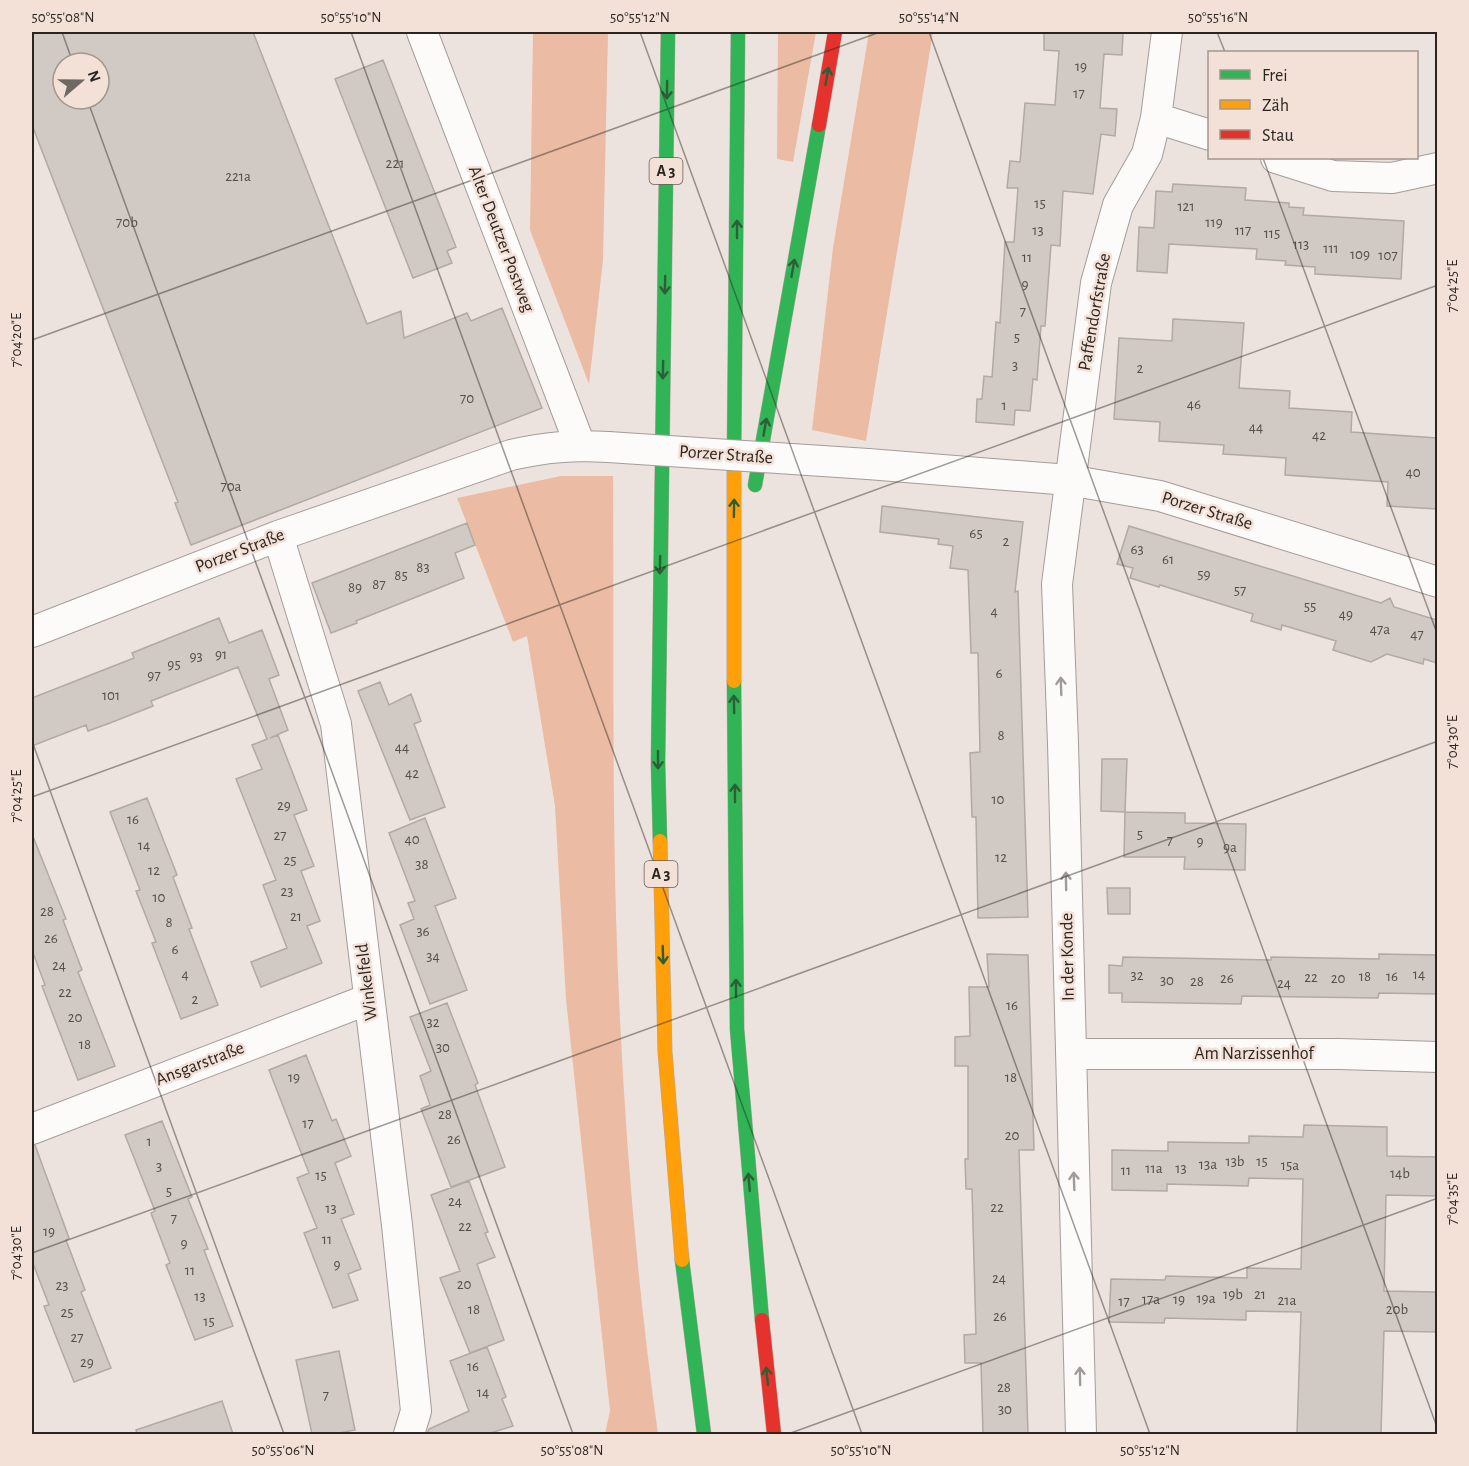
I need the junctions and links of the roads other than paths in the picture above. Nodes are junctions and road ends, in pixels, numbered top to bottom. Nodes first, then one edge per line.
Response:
1 (422, 32) edge
2 (668, 32) edge
3 (738, 32) edge
4 (835, 32) edge
5 (1167, 32) edge
6 (1156, 118) junction
7 (1208, 135) edge
8 (1279, 159) edge
9 (1437, 168) edge
10 (594, 446) junction
11 (1069, 480) junction
12 (752, 502) dead end
13 (747, 526) dead end
14 (278, 536) junction
15 (1437, 582) edge
16 (733, 608) junction
17 (32, 632) edge
18 (369, 999) junction
19 (1071, 1054) junction
20 (1437, 1057) edge
21 (32, 1129) edge
22 (409, 1434) edge
23 (704, 1434) edge
24 (774, 1434) edge
25 (1081, 1434) edge

1 - 10 street, Alter Deutzer Postweg
2 -> 23 highway, A 3
16 -> 3 highway
12 -> 4 highway
5 - 6 street, Paffendorfstraße
6 - 7 street
6 - 11 street, Paffendorfstraße
8 - 9 street
10 - 11 street, Porzer Straße, bridge
10 - 14 street, Porzer Straße
11 - 15 street, Porzer Straße
19 -> 11 street, In der Konde
13 - 16 highway
14 - 17 street, Porzer Straße
14 - 18 street, Winkelfeld
24 -> 16 highway
18 - 21 street, Ansgarstraße
18 - 22 street, Winkelfeld
19 - 20 street, Am Narzissenhof
25 -> 19 street, In der Konde

